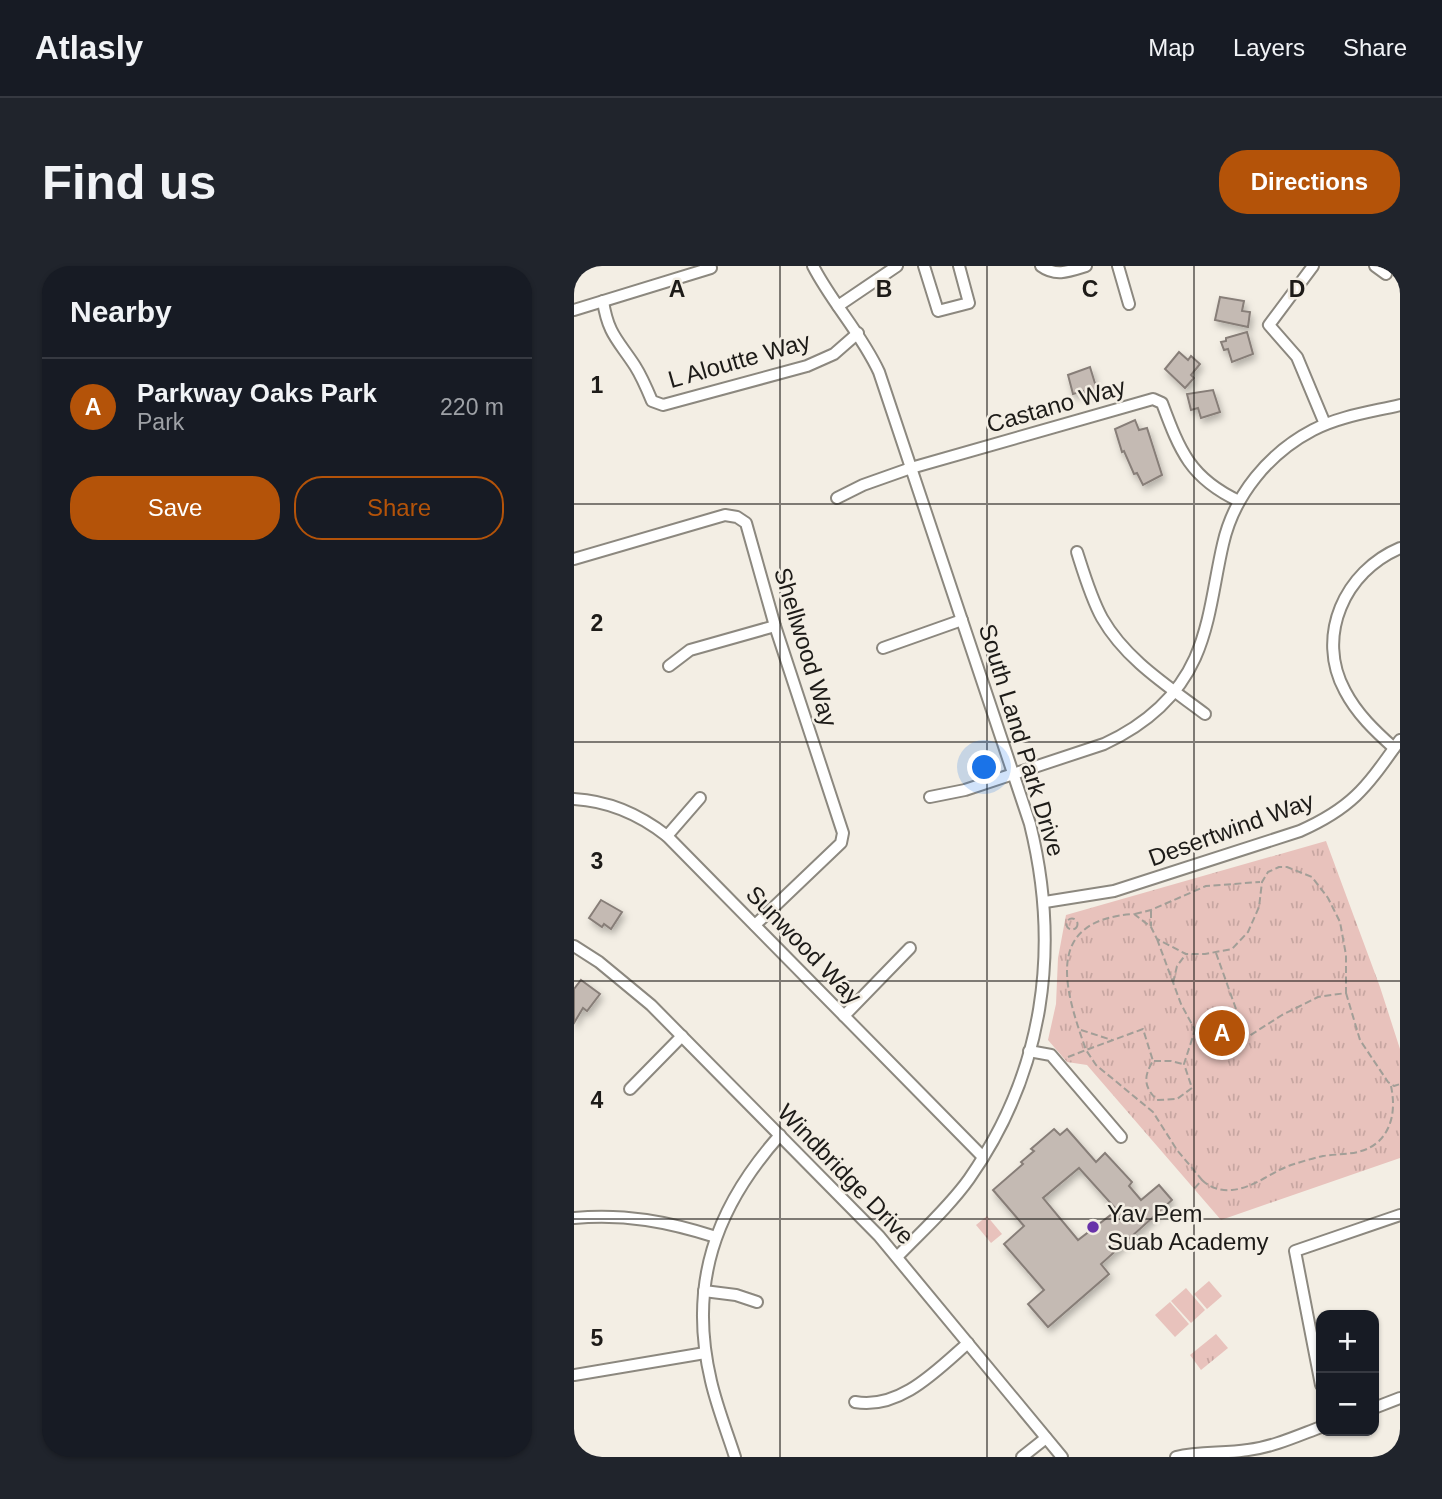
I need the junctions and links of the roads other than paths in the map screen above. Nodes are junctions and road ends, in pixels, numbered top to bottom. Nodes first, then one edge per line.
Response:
1 (813, 266) edge
2 (897, 266) edge
3 (924, 266) edge
4 (959, 266) edge
5 (1041, 266) edge
6 (1086, 266) edge
7 (1118, 266) edge
8 (1313, 266) edge
9 (1375, 266) edge
10 (711, 268) dead end
11 (1386, 274) dead end
12 (603, 301) junction
13 (1129, 304) dead end
14 (838, 306) junction
15 (574, 310) edge
16 (858, 333) junction
17 (1400, 405) edge
18 (1325, 424) junction
19 (911, 468) junction
20 (837, 498) dead end
21 (1239, 501) junction
22 (1400, 548) edge
23 (1077, 552) dead end
24 (574, 559) edge
25 (962, 620) junction
26 (775, 626) junction
27 (883, 648) dead end
28 (670, 666) dead end
29 (1175, 691) junction
30 (1205, 714) dead end
31 (1397, 744) edge
32 (1014, 774) junction
33 (930, 797) dead end
34 (700, 798) dead end
35 (574, 799) edge
36 (667, 835) junction
37 (1045, 902) junction
38 (755, 925) junction
39 (574, 946) edge
40 (910, 947) dead end
41 (844, 1016) junction
42 (682, 1036) junction
43 (1029, 1051) junction
44 (630, 1089) dead end
45 (780, 1136) junction
46 (1121, 1137) dead end
47 (983, 1157) junction
48 (1400, 1215) edge
49 (574, 1218) edge
50 (716, 1237) junction
51 (897, 1257) junction
52 (704, 1291) junction
53 (757, 1302) dead end
54 (968, 1343) junction
55 (705, 1353) junction
56 (1319, 1373) edge
57 (574, 1375) edge
58 (1400, 1398) edge
59 (855, 1402) dead end
60 (1379, 1406) edge
61 (1316, 1429) edge
62 (1046, 1438) junction
63 (735, 1457) edge
64 (1023, 1457) edge
65 (1062, 1457) edge
66 (1176, 1457) edge

1 - 14 street, South Land Park Drive
2 - 14 street
3 - 4 street
5 - 6 street
7 - 13 street
8 - 18 street
9 - 11 street
10 - 12 street
12 - 15 street
12 - 16 street, L Aloutte Way
14 - 16 street, South Land Park Drive
16 - 19 street, South Land Park Drive
17 - 18 street
18 - 21 street
19 - 20 street, Castano Way
19 - 21 street, Castano Way
19 - 25 street, South Land Park Drive
21 - 29 street
22 - 31 street
23 - 29 street
24 - 26 street, Shellwood Way
25 - 27 street
25 - 32 street, South Land Park Drive
26 - 28 street
26 - 38 street, Shellwood Way
29 - 30 street
29 - 32 street
31 - 37 street, Desertwind Way
32 - 33 street
32 - 37 street, South Land Park Drive
34 - 36 street
35 - 36 street, Sunwood Way
36 - 38 street, Sunwood Way
37 - 43 street, South Land Park Drive
38 - 41 street, Sunwood Way
39 - 42 street, Windbridge Drive
40 - 41 street
41 - 47 street, Sunwood Way
42 - 44 street
42 - 45 street, Windbridge Drive
43 - 46 street
43 - 47 street, South Land Park Drive
45 - 50 street
45 - 51 street, Windbridge Drive
47 - 51 street, South Land Park Drive
48 - 56 street
49 - 50 street
50 - 52 street
51 - 54 street, Windbridge Drive
52 - 53 street
52 - 55 street
54 - 59 street
54 - 62 street, Windbridge Drive
55 - 57 street
55 - 63 street
58 - 60 street
61 - 66 street
62 - 64 street
62 - 65 street, Windbridge Drive

